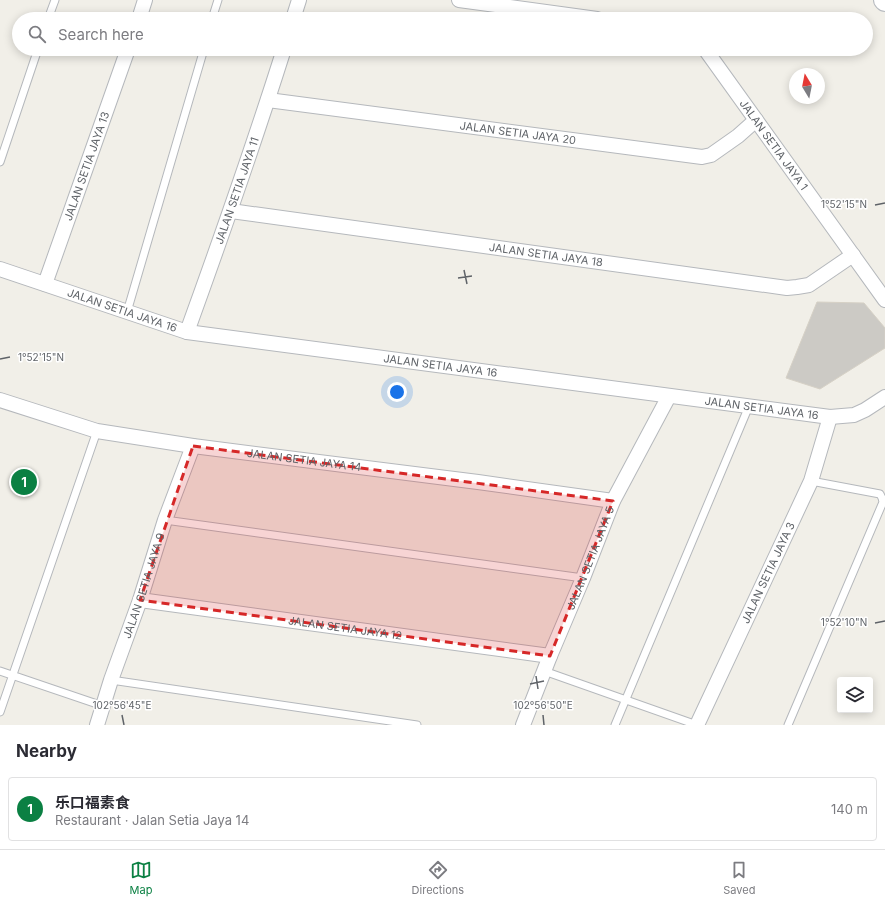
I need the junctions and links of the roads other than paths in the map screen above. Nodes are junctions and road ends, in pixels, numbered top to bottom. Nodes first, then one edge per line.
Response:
1 (55, 0) edge
2 (146, 0) edge
3 (218, 0) edge
4 (299, 0) edge
5 (459, 0) edge
6 (51, 12) edge
7 (142, 12) edge
8 (214, 12) edge
9 (295, 12) edge
10 (546, 12) edge
11 (36, 56) edge
12 (126, 56) edge
13 (202, 56) edge
14 (282, 56) edge
15 (710, 56) edge
16 (268, 100) junction
17 (756, 120) junction
18 (0, 162) edge
19 (230, 211) junction
20 (853, 254) junction
21 (0, 269) edge
22 (45, 284) junction
23 (885, 300) edge
24 (127, 312) junction
25 (187, 332) junction
26 (669, 396) junction
27 (885, 397) edge
28 (1, 405) edge
29 (749, 406) junction
30 (830, 417) junction
31 (97, 431) junction
32 (193, 446) junction
33 (811, 481) junction
34 (613, 501) junction
35 (165, 520) junction
36 (583, 578) junction
37 (140, 600) junction
38 (550, 656) junction
39 (0, 671) edge
40 (544, 671) junction
41 (13, 675) junction
42 (111, 680) junction
43 (625, 699) junction
44 (102, 706) junction
45 (0, 712) edge
46 (97, 725) edge
47 (417, 725) edge
48 (523, 725) edge
49 (614, 725) edge
50 (697, 725) edge
51 (788, 725) edge

1 - 6 lane
2 - 7 street
3 - 8 lane
4 - 9 street
5 - 10 street
11 - 18 lane
12 - 22 street, JALAN SETIA JAYA 13
13 - 24 lane
14 - 16 street, JALAN SETIA JAYA 11
15 - 17 street, JALAN SETIA JAYA 1
16 - 17 street, JALAN SETIA JAYA 20
16 - 19 street, JALAN SETIA JAYA 11
17 - 20 street, JALAN SETIA JAYA 1
19 - 20 street, JALAN SETIA JAYA 18
19 - 25 street, JALAN SETIA JAYA 11
20 - 23 street, JALAN SETIA JAYA 1
21 - 22 street, JALAN SETIA JAYA 16
22 - 24 street, JALAN SETIA JAYA 16
24 - 25 street, JALAN SETIA JAYA 16
25 - 26 street, JALAN SETIA JAYA 16
26 - 29 street, JALAN SETIA JAYA 16
26 - 34 street, JALAN SETIA JAYA 5
27 - 30 street, JALAN SETIA JAYA 16
28 - 31 street, JALAN SETIA JAYA 14
29 - 30 street, JALAN SETIA JAYA 16
29 - 43 lane
30 - 33 street, JALAN SETIA JAYA 3
31 - 32 street, JALAN SETIA JAYA 14
31 - 41 lane
32 - 34 street, JALAN SETIA JAYA 14
32 - 35 street, JALAN SETIA JAYA 9
33 - 50 street, JALAN SETIA JAYA 3
33 - 51 lane
34 - 36 street, JALAN SETIA JAYA 5
35 - 36 lane
35 - 37 street, JALAN SETIA JAYA 9
36 - 38 street, JALAN SETIA JAYA 5
37 - 38 street, JALAN SETIA JAYA 12
37 - 42 street, JALAN SETIA JAYA 9
38 - 40 street, JALAN SETIA JAYA 5
39 - 41 lane
40 - 43 lane
40 - 48 street, JALAN SETIA JAYA 5
41 - 44 lane
41 - 45 lane
42 - 44 street, JALAN SETIA JAYA 9
42 - 47 lane
43 - 49 lane
43 - 50 lane
44 - 46 street, JALAN SETIA JAYA 9

